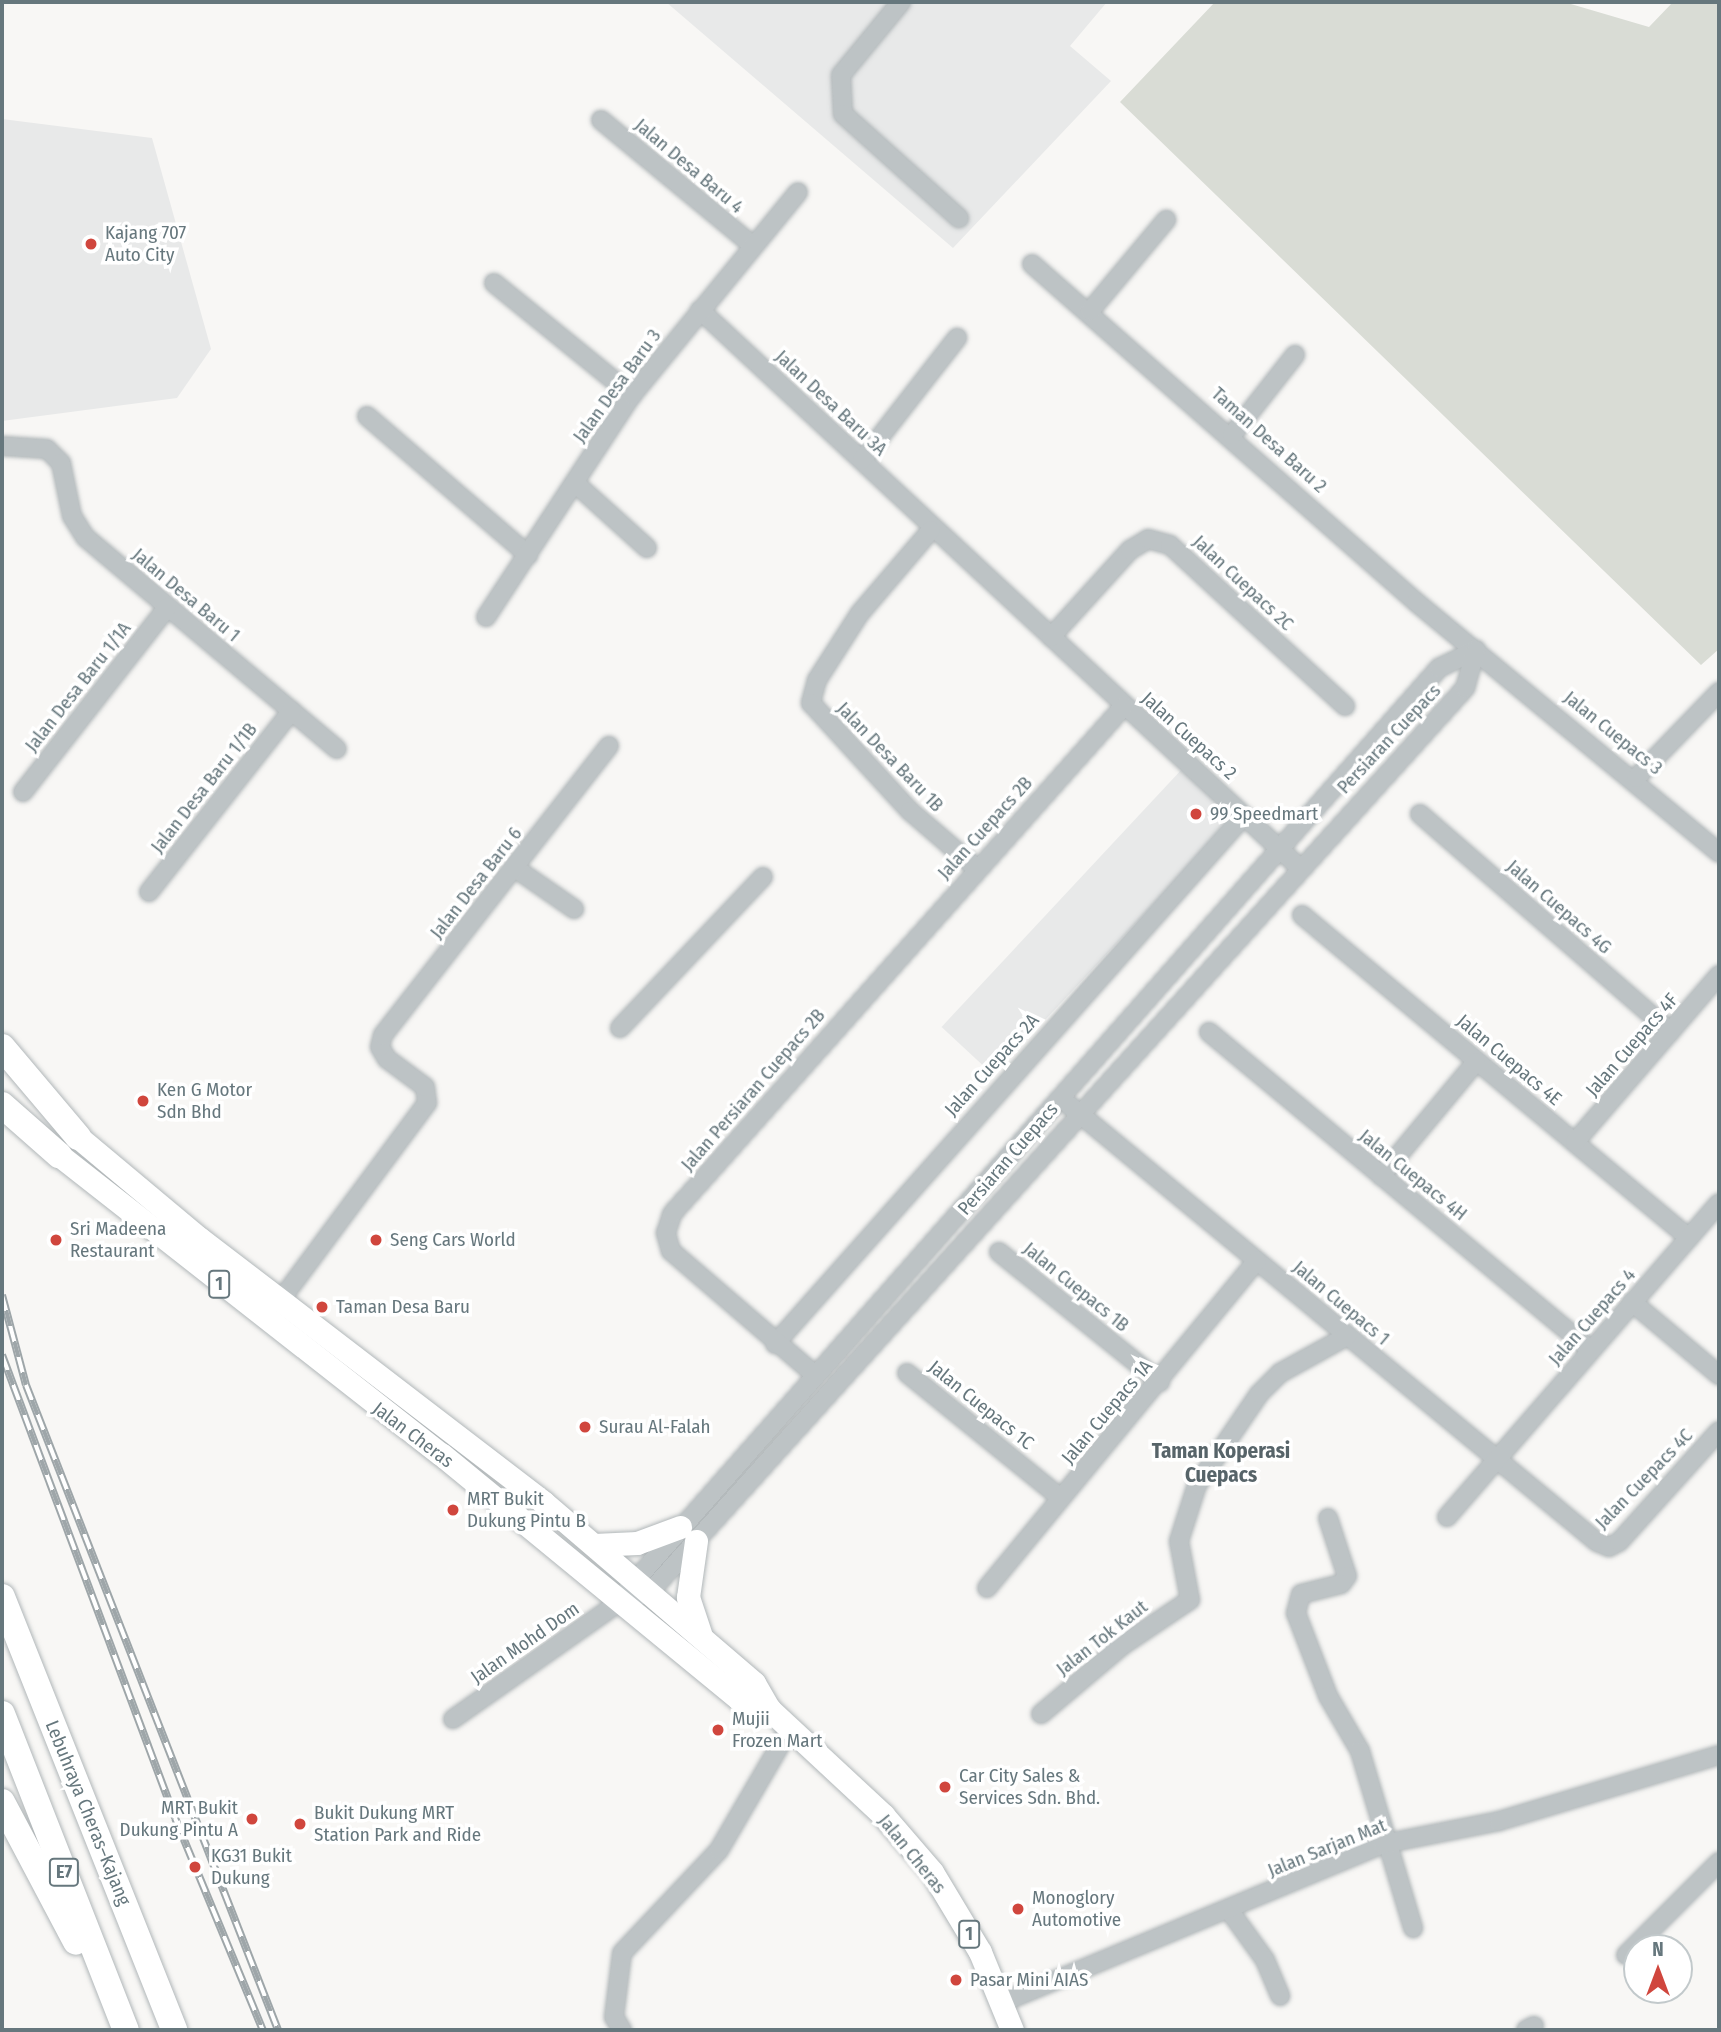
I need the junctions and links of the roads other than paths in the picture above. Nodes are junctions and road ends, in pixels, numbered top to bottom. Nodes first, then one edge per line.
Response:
1 (901, 2) edge
2 (601, 120) dead end
3 (798, 192) dead end
4 (959, 218) dead end
5 (1166, 220) dead end
6 (752, 245) junction
7 (1032, 264) dead end
8 (494, 283) dead end
9 (699, 310) junction
10 (1090, 311) junction
11 (957, 338) dead end
12 (1294, 355) dead end
13 (632, 395) junction
14 (367, 416) dead end
15 (1233, 435) junction
16 (2, 446) edge
17 (862, 460) junction
18 (575, 483) junction
19 (931, 530) junction
20 (647, 548) dead end
21 (528, 555) junction
22 (167, 608) junction
23 (486, 617) dead end
24 (1051, 636) junction
25 (1476, 650) junction
26 (1719, 692) edge
27 (1124, 706) junction
28 (1345, 706) dead end
29 (292, 710) junction
30 (609, 746) dead end
31 (337, 749) dead end
32 (1636, 778) junction
33 (23, 792) dead end
34 (1419, 814) dead end
35 (1244, 816) junction
36 (1278, 848) junction
37 (1719, 853) edge
38 (1299, 867) junction
39 (515, 868) junction
40 (975, 868) junction
41 (763, 877) dead end
42 (149, 892) dead end
43 (574, 909) dead end
44 (1302, 915) dead end
45 (1719, 975) edge
46 (878, 979) joint
47 (620, 1028) dead end
48 (1209, 1032) dead end
49 (1671, 1032) junction
50 (2, 1047) edge
51 (1476, 1062) junction
52 (1058, 1096) junction
53 (2, 1105) edge
54 (1077, 1112) junction
55 (79, 1137) joint
56 (1575, 1142) junction
57 (59, 1155) joint
58 (1381, 1176) junction
59 (1719, 1203) edge
60 (1689, 1238) junction
61 (999, 1252) dead end
62 (1257, 1261) junction
63 (280, 1301) junction
64 (1632, 1302) junction
65 (1348, 1336) junction
66 (775, 1344) junction
67 (1590, 1350) junction
68 (907, 1373) dead end
69 (814, 1374) junction
70 (1719, 1375) edge
71 (1160, 1382) junction
72 (1719, 1431) edge
73 (1496, 1458) junction
74 (1061, 1497) junction
75 (1447, 1517) dead end
76 (1328, 1518) dead end
77 (688, 1534) junction
78 (1597, 1542) joint
79 (594, 1545) junction
80 (641, 1586) junction
81 (987, 1588) dead end
82 (2, 1597) edge
83 (621, 1601) junction
84 (702, 1638) junction
85 (769, 1709) junction
86 (2, 1714) edge
87 (1041, 1714) dead end
88 (453, 1719) dead end
89 (790, 1728) junction
90 (1719, 1755) edge
91 (2, 1802) edge
92 (1383, 1844) junction
93 (1719, 1862) edge
94 (1229, 1910) junction
95 (1413, 1928) dead end
96 (1647, 1934) edge
97 (1280, 1996) dead end
98 (1001, 2003) junction
99 (1005, 2029) edge
100 (125, 2030) edge
101 (174, 2030) edge
102 (622, 2030) edge

1 - 4 street
2 - 6 street, Jalan Desa Baru 4
3 - 6 street, Jalan Desa Baru 3
5 - 10 street
6 - 9 street, Jalan Desa Baru 3
7 - 10 street, Taman Desa Baru 2
8 - 13 street
9 - 13 street, Jalan Desa Baru 3
9 - 17 street, Jalan Desa Baru 3A
10 - 15 street, Taman Desa Baru 2
11 - 17 street
12 - 15 street
13 - 18 street, Jalan Desa Baru 3
14 - 21 street
15 - 25 street, Taman Desa Baru 2
16 - 22 street, Jalan Desa Baru 1
17 - 19 street, Jalan Desa Baru 3A
18 - 20 street
18 - 21 street, Jalan Desa Baru 3
19 - 24 street, Jalan Desa Baru 3A
19 - 40 street, Jalan Desa Baru 1B
21 - 23 street, Jalan Desa Baru 3
22 - 29 street, Jalan Desa Baru 1
22 - 33 street, Jalan Desa Baru 1/1A
24 - 27 street, Jalan Cuepacs 2
24 - 28 street, Jalan Cuepacs 2C
25 - 32 street, Jalan Cuepacs 3
25 - 36 street, Persiaran Cuepacs
25 - 38 street, Persiaran Cuepacs
26 - 32 street
27 - 35 street, Jalan Cuepacs 2
27 - 40 street, Jalan Cuepacs 2B
29 - 31 street, Jalan Desa Baru 1
29 - 42 street, Jalan Desa Baru 1/1B
30 - 39 street, Jalan Desa Baru 6
32 - 37 street, Jalan Cuepacs 3
34 - 49 street, Jalan Cuepacs 4G
35 - 36 street, Jalan Cuepacs 2
35 - 66 street, Jalan Cuepacs 2A
36 - 38 street, Jalan Cuepacs 2
36 - 52 street, Persiaran Cuepacs
38 - 54 street, Persiaran Cuepacs
39 - 43 street
39 - 63 street, Jalan Desa Baru 6
40 - 46 street, Jalan Cuepacs 2B
41 - 47 street
44 - 51 street, Jalan Cuepacs 4E
45 - 49 street, Jalan Cuepacs 4F
46 - 66 street, Jalan Persiaran Cuepacs 2B
48 - 58 street, Jalan Cuepacs 4H
49 - 56 street, Jalan Cuepacs 4F
50 - 55 highway
51 - 56 street, Jalan Cuepacs 4E
51 - 58 street
52 - 54 street, Jalan Cuepacs 1
52 - 69 street, Persiaran Cuepacs
53 - 57 highway
54 - 62 street, Jalan Cuepacs 1
54 - 77 street, Persiaran Cuepacs
55 - 63 main road, Jalan Cheras / 1
56 - 60 street, Jalan Cuepacs 4E
57 - 83 main road, Jalan Cheras / 1
58 - 67 street, Jalan Cuepacs 4H
59 - 60 street, Jalan Cuepacs 4
60 - 64 street, Jalan Cuepacs 4
61 - 71 street, Jalan Cuepacs 1B
62 - 65 street, Jalan Cuepacs 1
62 - 71 street, Jalan Cuepacs 1A
63 - 79 main road, Jalan Cheras / 1
64 - 67 street, Jalan Cuepacs 4
64 - 70 street
65 - 73 street, Jalan Cuepacs 1
65 - 87 street, Jalan Tok Kaut
66 - 69 street
67 - 73 street, Jalan Cuepacs 4
68 - 74 street, Jalan Cuepacs 1C
69 - 77 street, Persiaran Cuepacs
71 - 74 street, Jalan Cuepacs 1A
72 - 78 street, Jalan Cuepacs 4C
73 - 75 street, Jalan Cuepacs 4
73 - 78 street, Jalan Cuepacs 1
74 - 81 street, Jalan Cuepacs 1A
76 - 92 street
77 - 79 main road
77 - 80 street, Persiaran Cuepacs
77 - 84 main road
79 - 80 main road, Jalan Cheras / 1
80 - 83 street, Persiaran Cuepacs
80 - 84 main road, Jalan Cheras / 1
82 - 101 highway, Lebuhraya Cheras–Kajang / E7
83 - 85 main road, Jalan Cheras / 1
83 - 88 street, Jalan Mohd Dom
84 - 85 main road, Jalan Cheras / 1
85 - 89 main road, Jalan Cheras / 1
86 - 100 highway, E7
89 - 98 main road, Jalan Cheras / 1
89 - 102 street
90 - 92 street, Jalan Sarjan Mat
91 - 100 highway
92 - 94 street, Jalan Sarjan Mat
92 - 95 street
93 - 96 street
94 - 97 street
94 - 98 street, Jalan Sarjan Mat
98 - 99 main road, Jalan Cheras / 1

